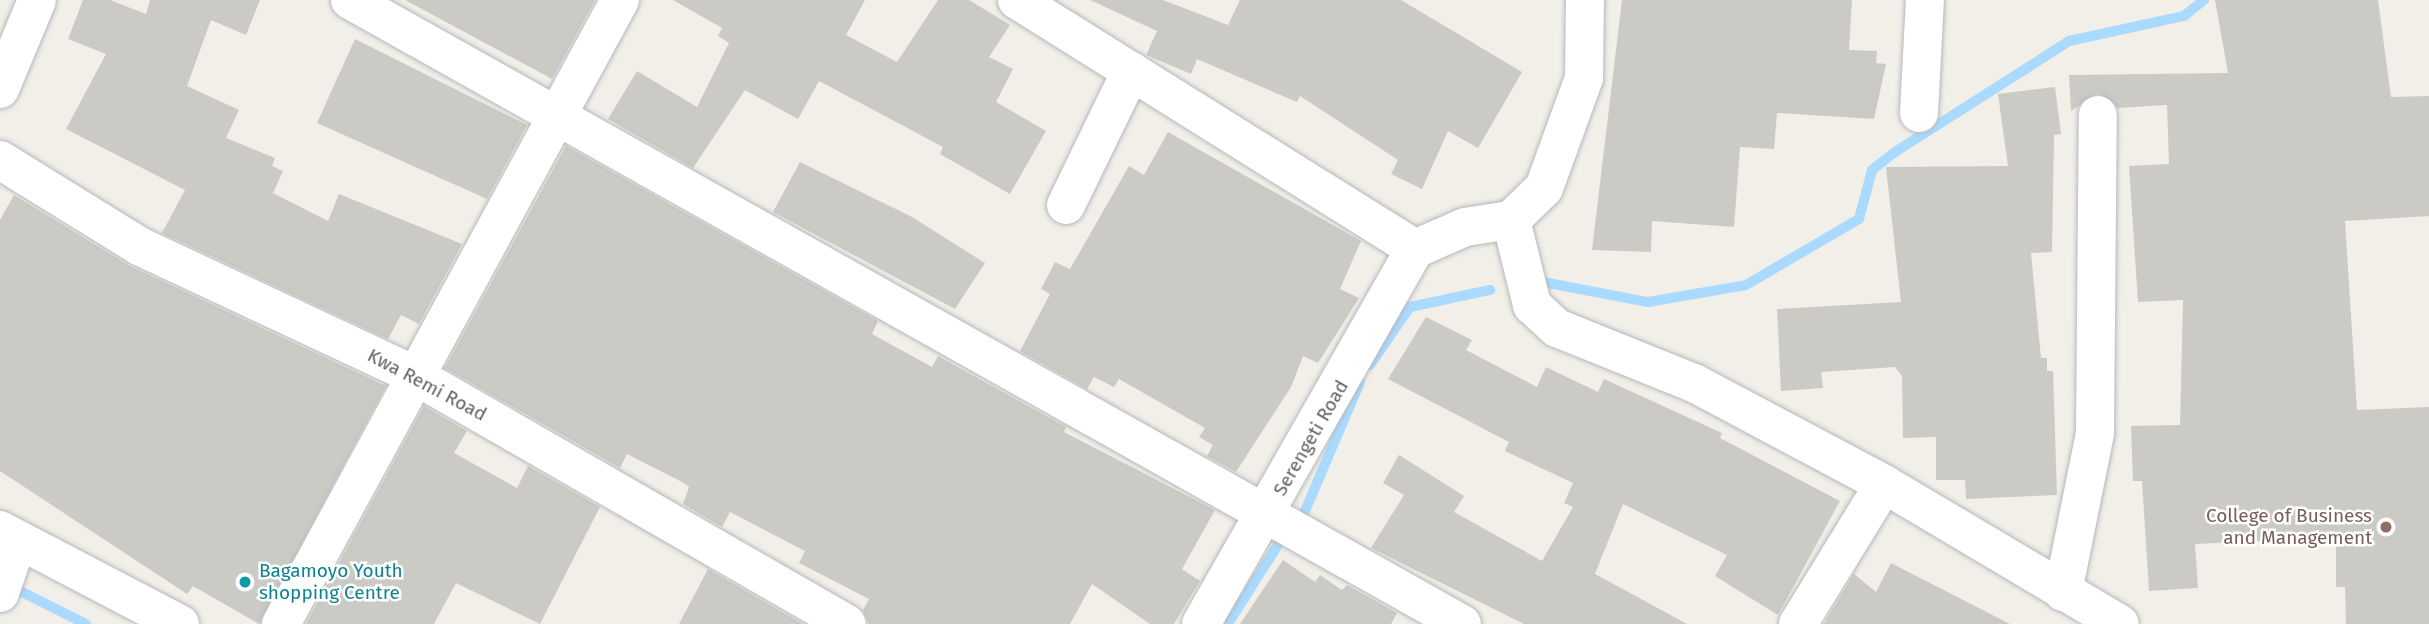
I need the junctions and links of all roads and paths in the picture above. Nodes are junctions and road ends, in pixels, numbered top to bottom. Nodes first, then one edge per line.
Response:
1 (37, 0) edge
2 (350, 0) edge
3 (620, 0) edge
4 (1017, 0) edge
5 (1586, 0) edge
6 (1925, 0) edge
7 (1131, 71) junction
8 (0, 89) edge
9 (1919, 113) dead end
10 (2098, 115) dead end
11 (557, 118) junction
12 (0, 160) edge
13 (1066, 205) dead end
14 (1511, 220) junction
15 (1415, 249) junction
16 (414, 375) junction
17 (1884, 484) junction
18 (1267, 515) junction
19 (9, 535) edge
20 (0, 593) edge
21 (2063, 593) junction
22 (180, 624) edge
23 (281, 624) edge
24 (847, 624) edge
25 (1200, 624) edge
26 (1462, 624) edge
27 (1798, 624) edge
28 (2120, 624) edge

1 - 8 street
2 - 11 street
3 - 11 street
4 - 7 street
5 - 14 street
6 - 9 street
7 - 13 street
7 - 15 street
10 - 21 street
11 - 16 street
11 - 18 street
12 - 16 street, Kwa Remi Road
14 - 15 street
14 - 17 street
15 - 18 street, Serengeti Road
16 - 23 street
16 - 24 street, Kwa Remi Road
17 - 21 street
17 - 27 street
18 - 25 street, Serengeti Road
18 - 26 street
19 - 20 street
19 - 22 street
21 - 28 street

